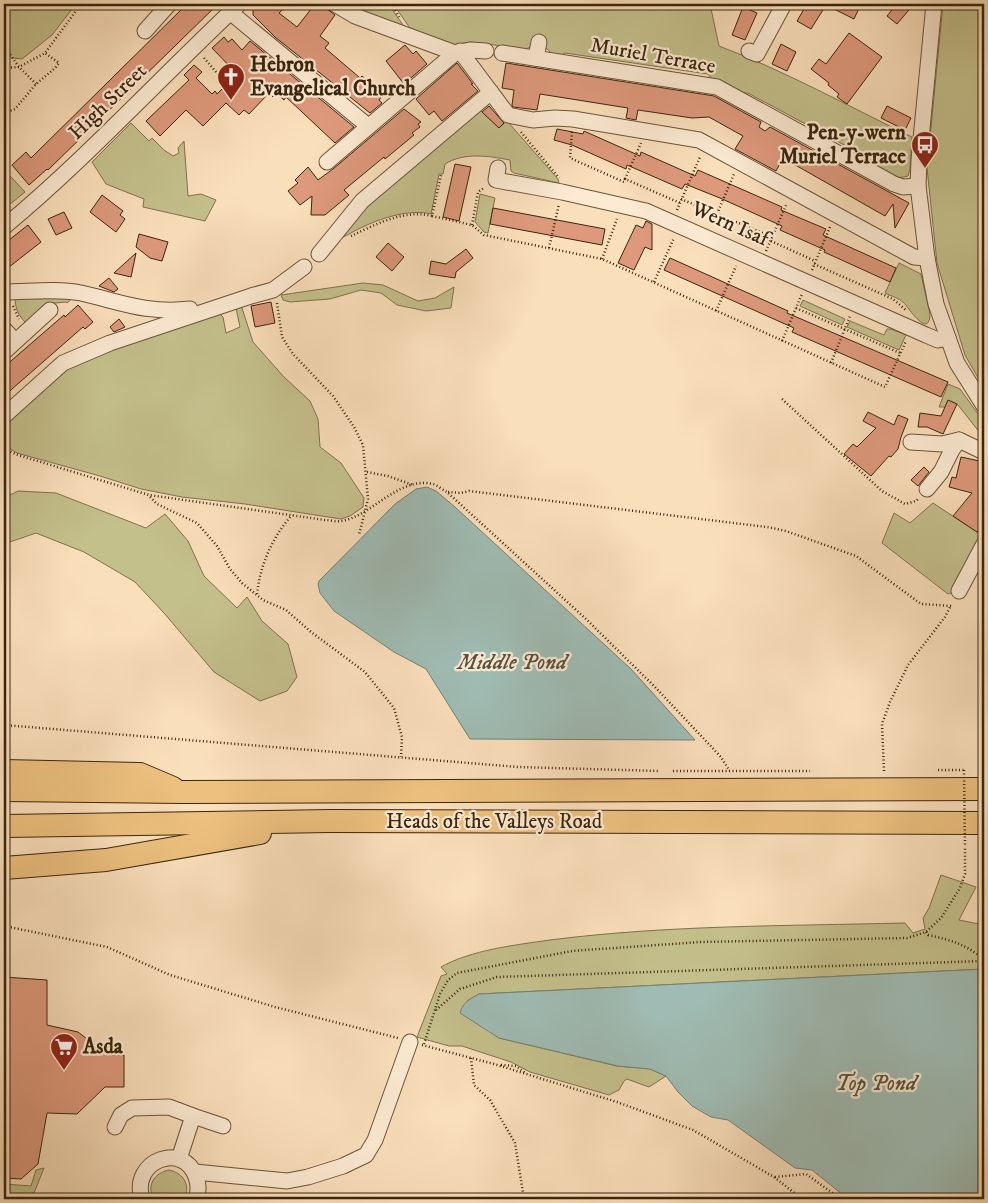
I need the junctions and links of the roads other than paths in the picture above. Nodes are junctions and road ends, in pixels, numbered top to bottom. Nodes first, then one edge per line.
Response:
1 (169, 4) edge
2 (335, 4) edge
3 (784, 4) edge
4 (934, 4) edge
5 (233, 6) edge
6 (145, 31) dead end
7 (539, 42) dead end
8 (486, 51) dead end
9 (749, 51) dead end
10 (458, 52) junction
11 (502, 53) dead end
12 (536, 58) junction
13 (490, 92) junction
14 (540, 120) junction
15 (368, 126) junction
16 (551, 132) dead end
17 (327, 162) dead end
18 (497, 174) road end
19 (918, 186) junction
20 (4, 227) edge
21 (323, 249) road end
22 (927, 258) junction
23 (304, 267) dead end
24 (8, 292) edge
25 (50, 310) dead end
26 (201, 312) junction
27 (4, 329) edge
28 (948, 338) junction
29 (15, 341) junction
30 (4, 352) edge
31 (984, 406) edge
32 (4, 416) edge
33 (959, 440) junction
34 (911, 442) dead end
35 (984, 452) edge
36 (927, 489) road end
37 (984, 544) edge
38 (959, 592) road end
39 (4, 771) edge
40 (984, 789) edge
41 (4, 790) edge
42 (183, 792) junction
43 (330, 821) junction
44 (984, 823) edge
45 (4, 826) edge
46 (4, 868) edge
47 (417, 1044) road end
48 (193, 1116) junction
49 (115, 1126) dead end
50 (223, 1126) dead end
51 (179, 1159) junction
52 (195, 1172) junction
53 (142, 1199) edge
54 (196, 1199) edge

1 - 6 street
2 - 10 street
3 - 9 street
4 - 19 street
5 - 15 street
5 - 20 street, High Street
7 - 12 street
8 - 10 street
10 - 13 street
10 - 15 street
11 - 12 street, Muriel Terrace
12 - 19 street, Muriel Terrace
13 - 14 street
13 - 21 street
14 - 16 street
14 - 22 street
15 - 17 street
18 - 28 street, Wern Isaf
19 - 22 street
22 - 28 street
23 - 26 street
24 - 26 street
25 - 29 street
26 - 32 street
27 - 29 street
28 - 31 street
29 - 30 street
33 - 34 street
33 - 35 street
33 - 36 street
37 - 38 street
39 - 42 highway
40 - 42 highway, Heads of the Valleys Road
41 - 42 highway, Heads of the Valleys Road
43 - 44 highway, Heads of the Valleys Road
43 - 45 highway, Heads of the Valleys Road
43 - 46 highway
47 - 52 street
48 - 49 street
48 - 50 street
48 - 51 street
51 - 52 street
51 - 53 street
52 - 54 street

